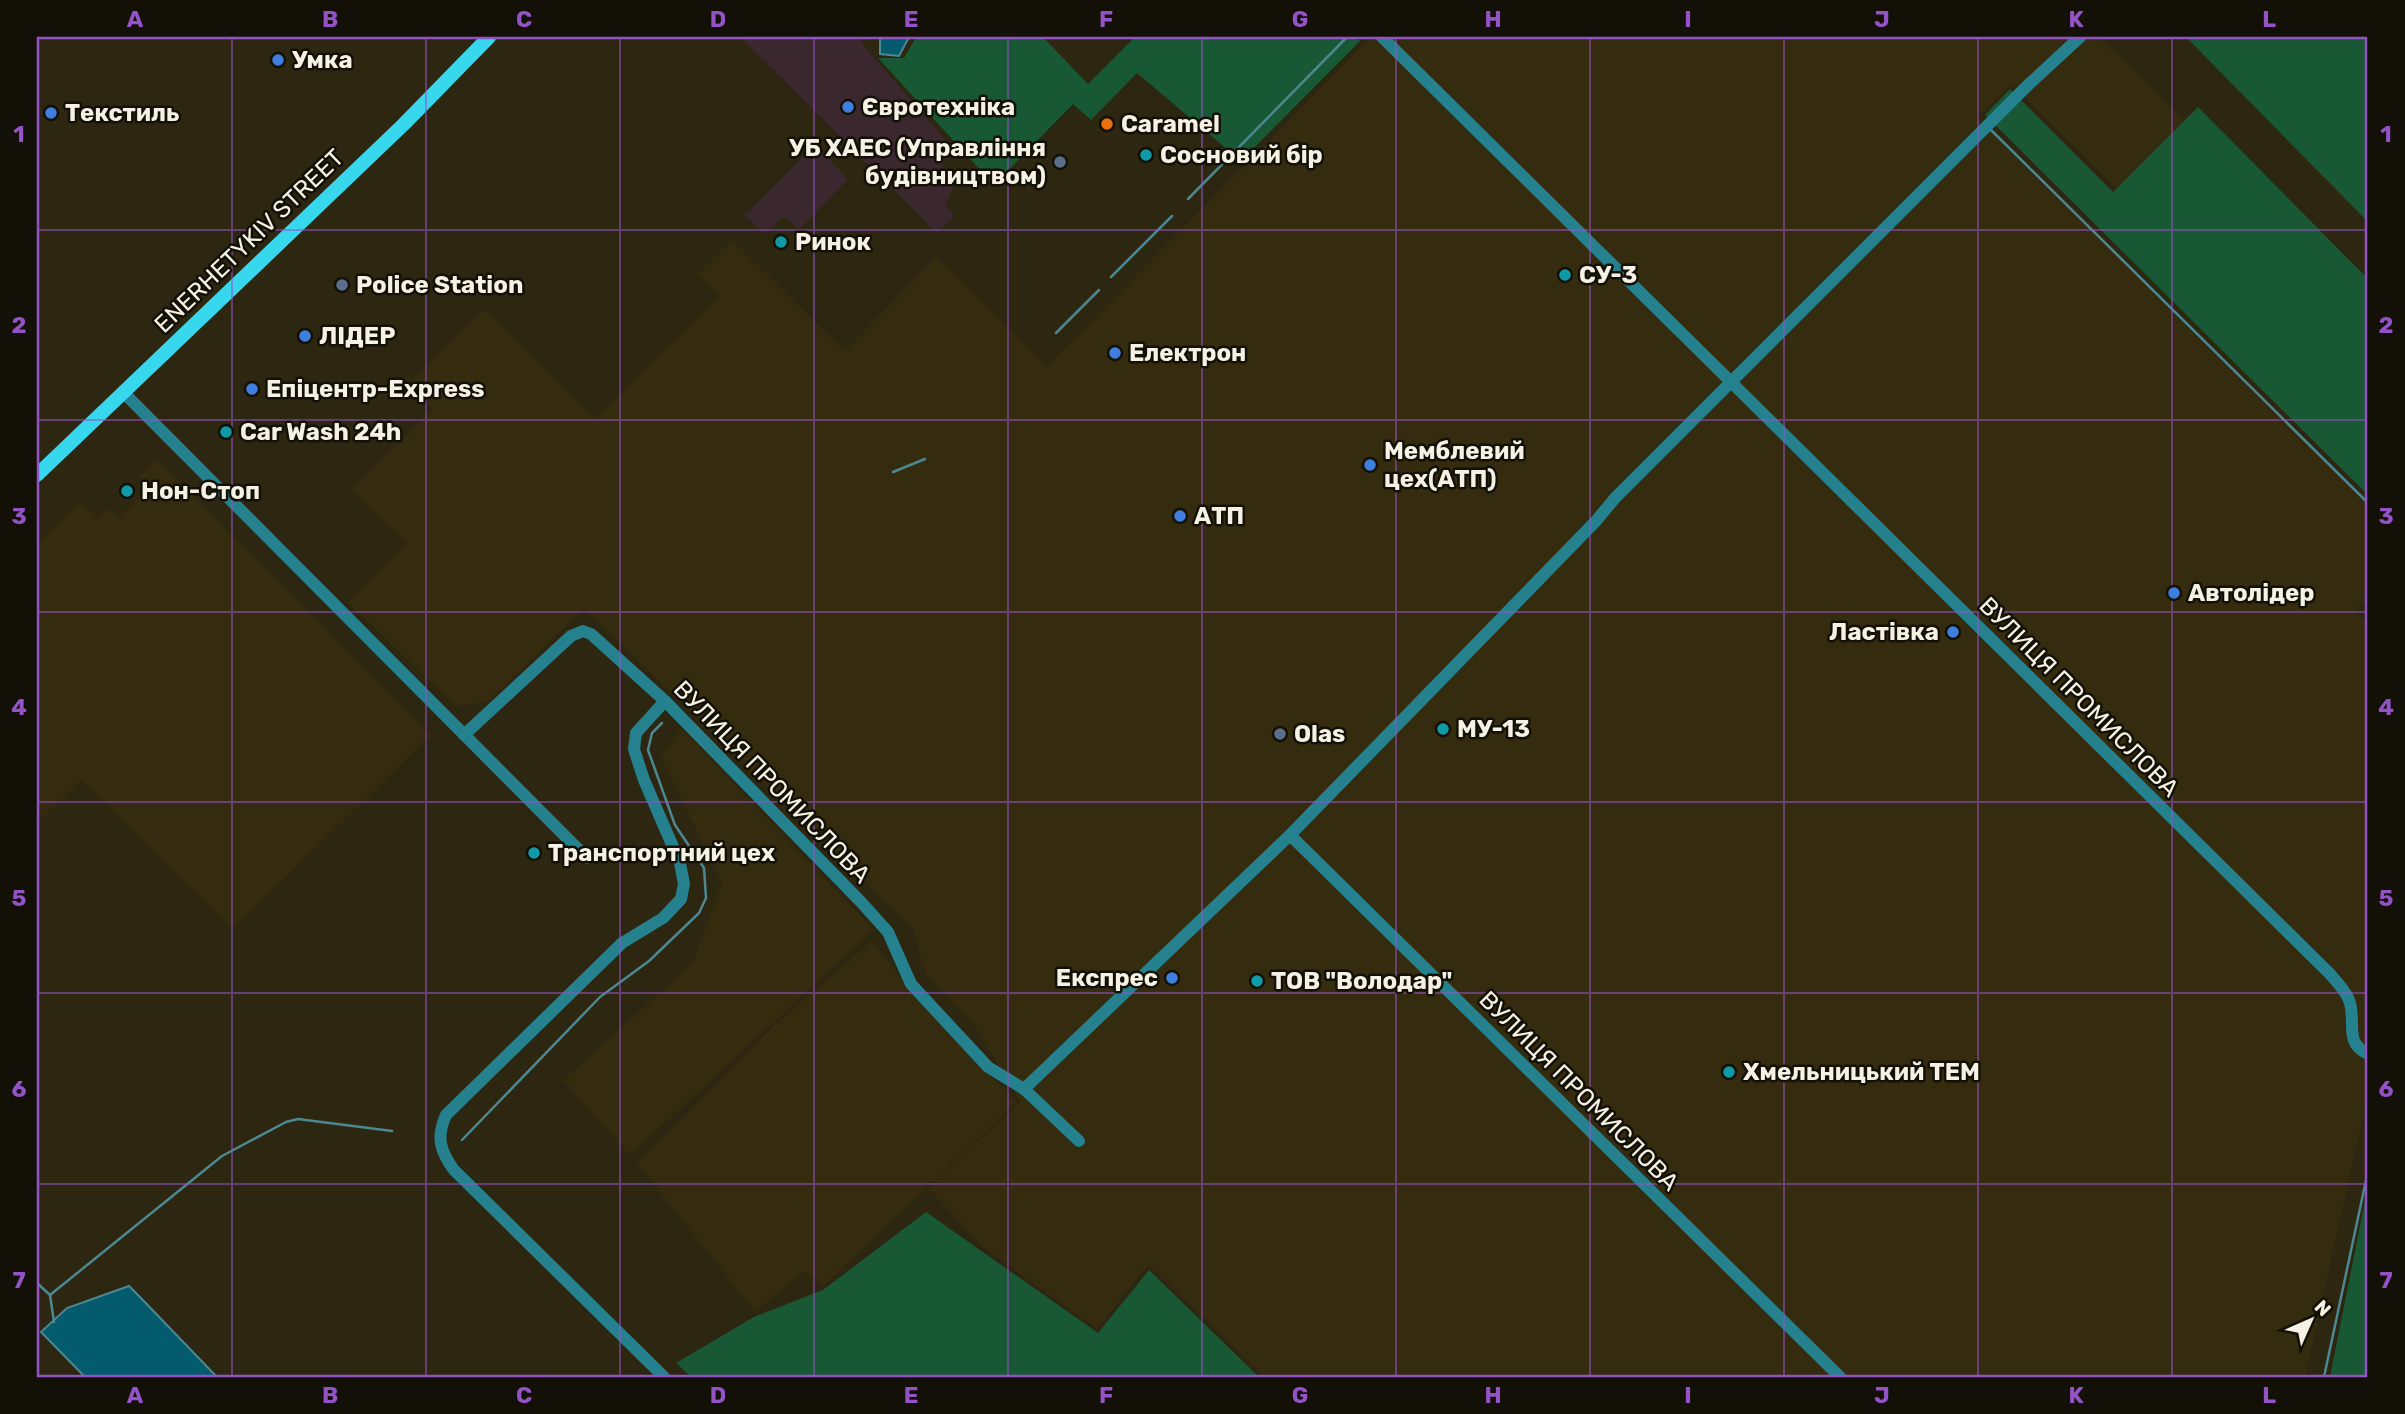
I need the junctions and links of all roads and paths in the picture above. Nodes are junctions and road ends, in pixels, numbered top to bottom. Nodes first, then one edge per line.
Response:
1 (489, 37) edge
2 (1382, 37) edge
3 (2080, 37) edge
4 (1731, 382) junction
5 (124, 393) junction
6 (37, 475) edge
7 (665, 701) junction
8 (464, 735) junction
9 (1290, 835) junction
10 (587, 858) dead end
11 (2368, 1054) edge
12 (1024, 1089) junction
13 (1079, 1141) dead end
14 (664, 1377) edge
15 (1840, 1377) edge

1 - 5 main road, ENERHETYKIV STREET
2 - 4 street, ВУЛИЦЯ ПРОМИСЛОВА
3 - 4 street
4 - 9 street
4 - 11 street, ВУЛИЦЯ ПРОМИСЛОВА
5 - 6 main road, ENERHETYKIV STREET
5 - 8 street
7 - 8 street, ВУЛИЦЯ ПРОМИСЛОВА
7 - 12 street, ВУЛИЦЯ ПРОМИСЛОВА
7 - 14 street
8 - 10 street
9 - 12 street
9 - 15 street, ВУЛИЦЯ ПРОМИСЛОВА
12 - 13 street, ВУЛИЦЯ ПРОМИСЛОВА

